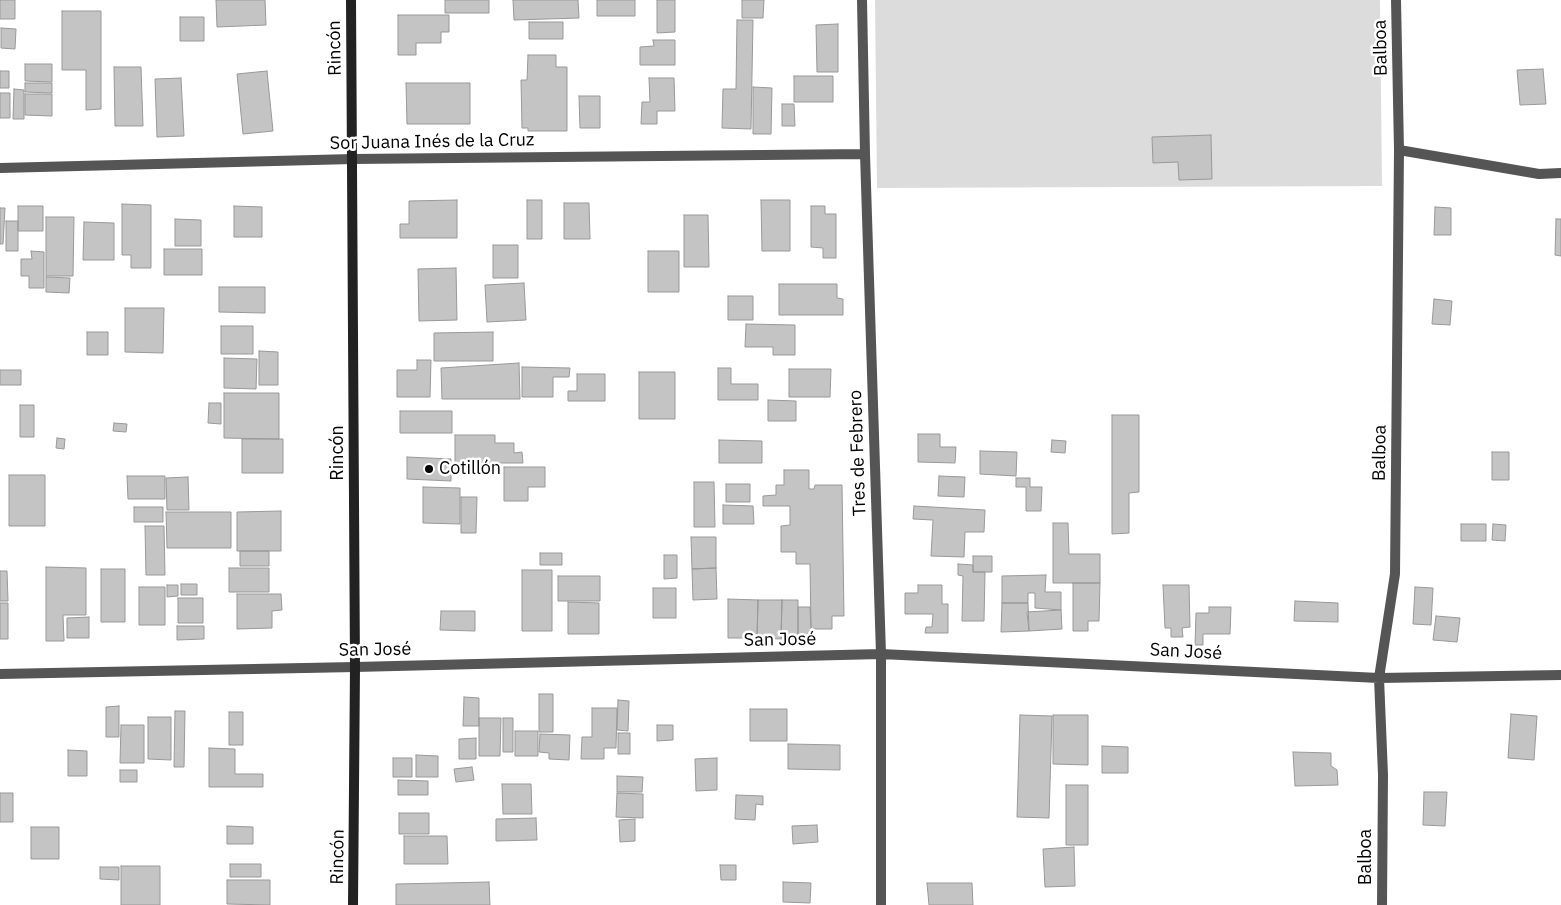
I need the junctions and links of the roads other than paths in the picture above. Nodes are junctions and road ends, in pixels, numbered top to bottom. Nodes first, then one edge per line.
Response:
1 (351, 0) edge
2 (862, 0) edge
3 (1396, 0) edge
4 (1399, 150) junction
5 (865, 154) junction
6 (353, 159) junction
7 (0, 168) edge
8 (1561, 173) edge
9 (881, 654) junction
10 (356, 667) junction
11 (0, 674) edge
12 (1561, 675) edge
13 (1379, 678) junction
14 (353, 905) edge
15 (881, 905) edge
16 (1382, 905) edge

1 - 6 street, Rincón
2 - 5 street, Tres de Febrero
3 - 4 street, Balboa
4 - 8 street
4 - 13 street, Balboa
5 - 6 street, Sor Juana Inés de la Cruz
5 - 9 street, Tres de Febrero
6 - 7 street, Sor Juana Inés de la Cruz
6 - 10 street, Rincón
9 - 10 street, San José
9 - 13 street, San José
9 - 15 street, Tres de Febrero
10 - 11 street, San José
10 - 14 street, Rincón
12 - 13 street, San José
13 - 16 street, Balboa

